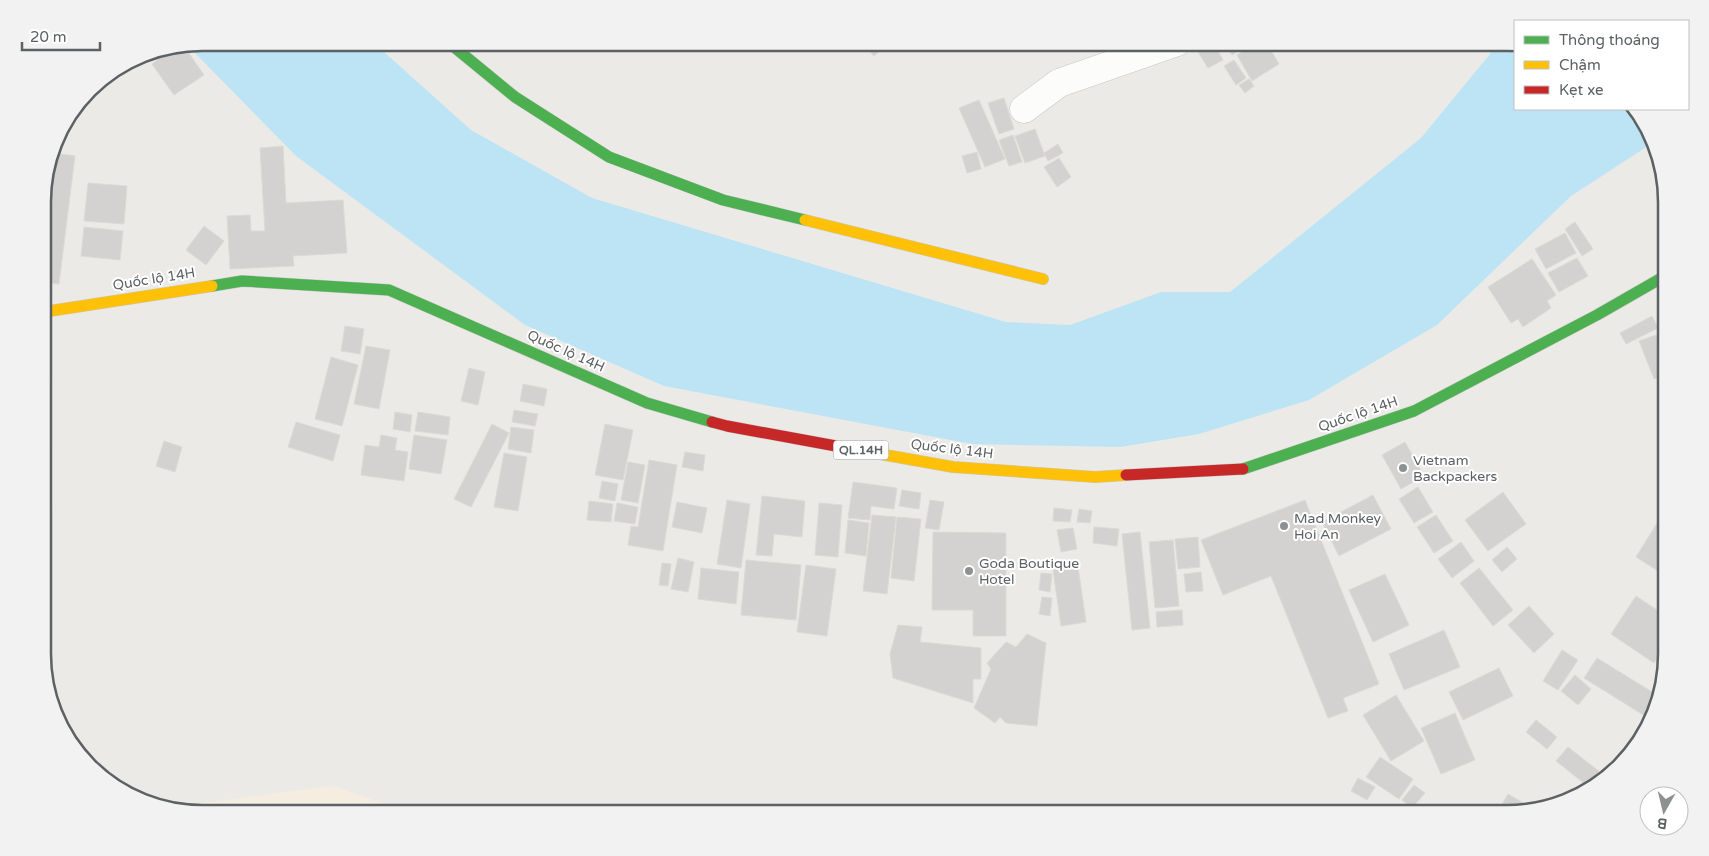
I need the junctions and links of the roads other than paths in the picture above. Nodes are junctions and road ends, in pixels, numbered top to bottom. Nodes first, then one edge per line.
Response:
1 (1131, 51) edge
2 (460, 52) edge
3 (1024, 109) dead end
4 (1043, 279) dead end
5 (1658, 280) edge
6 (52, 311) edge

1 - 3 street
2 - 4 main road
5 - 6 main road, Quốc lộ 14H / QL.14H

